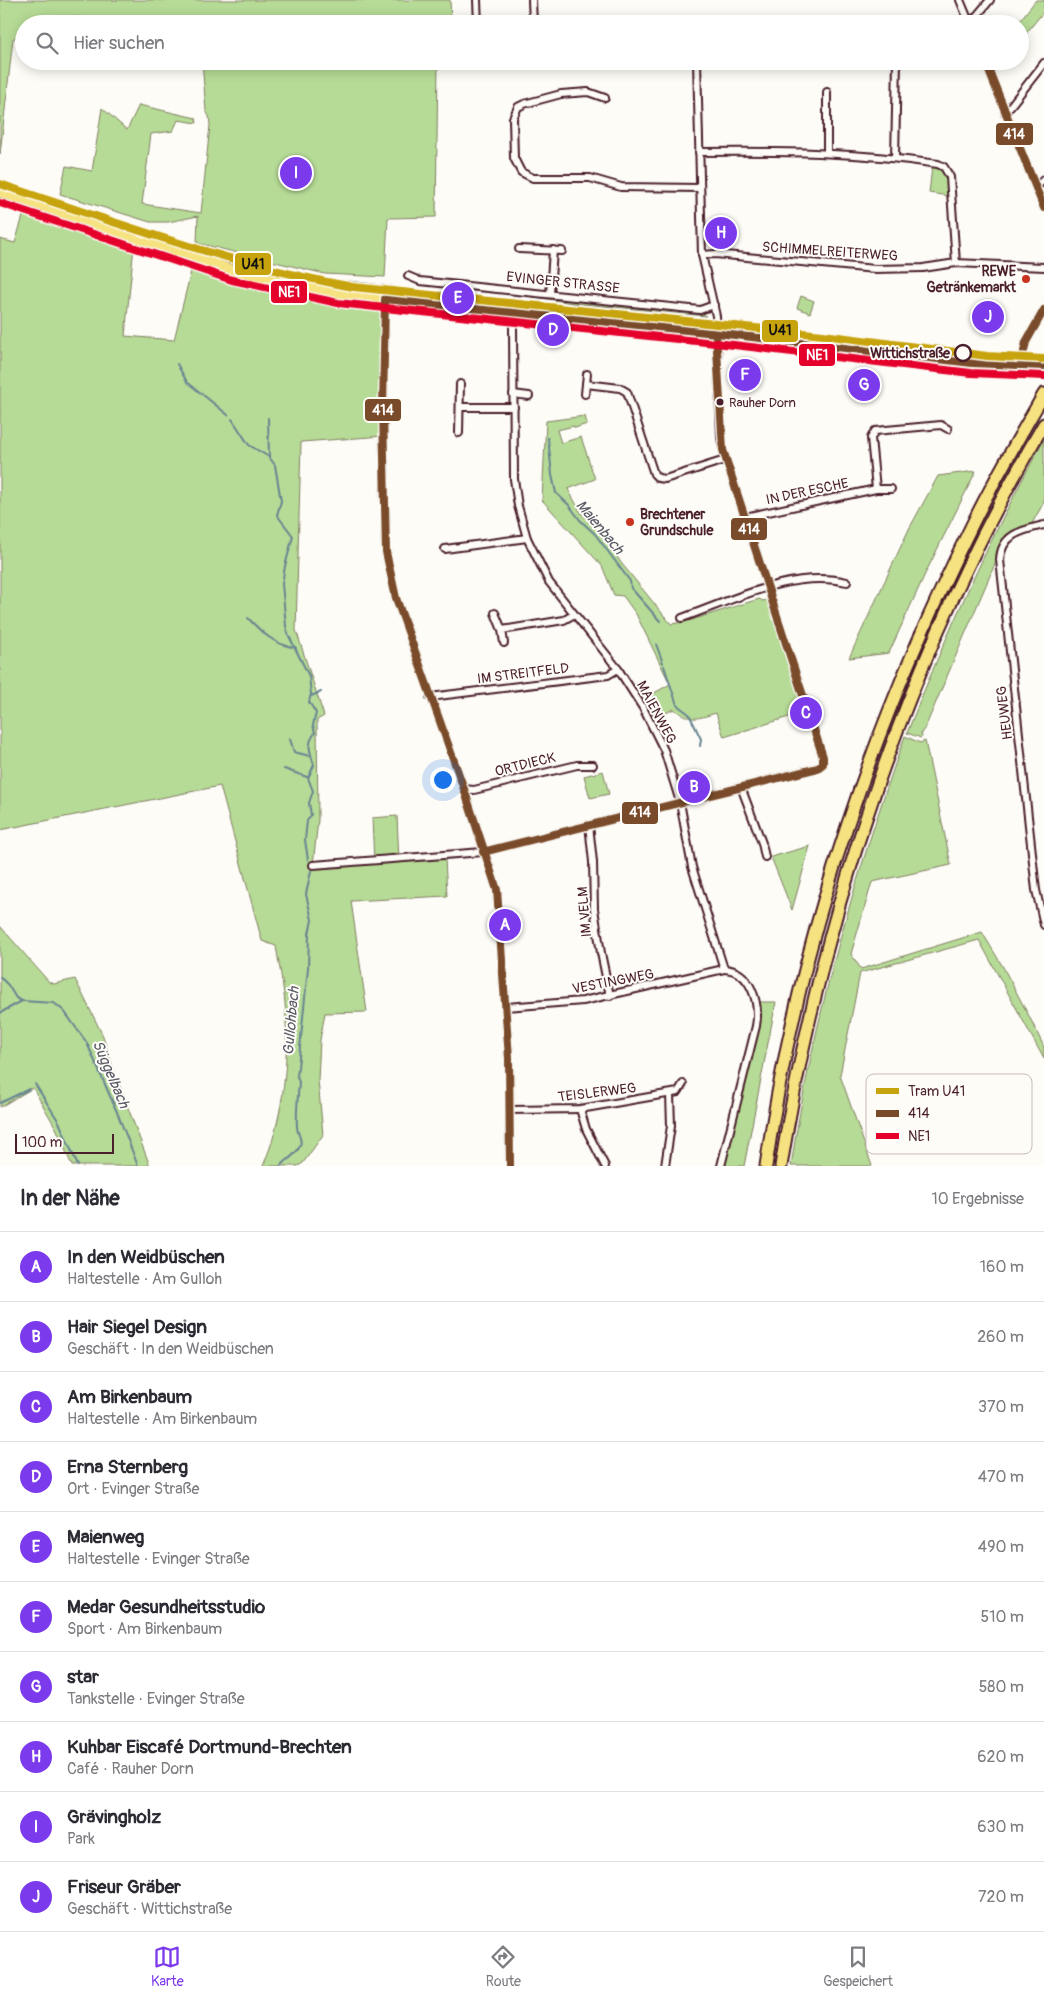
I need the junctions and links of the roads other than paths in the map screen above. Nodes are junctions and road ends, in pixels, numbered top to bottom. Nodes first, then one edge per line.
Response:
1 (477, 0) edge
2 (532, 0) edge
3 (960, 0) edge
4 (990, 0) edge
5 (478, 15) edge
6 (533, 15) edge
7 (966, 15) edge
8 (978, 15) edge
9 (1044, 63) edge
10 (698, 70) edge
11 (897, 70) edge
12 (988, 70) edge
13 (827, 92) dead end
14 (605, 98) dead end
15 (1005, 113) junction
16 (699, 152) junction
17 (827, 152) junction
18 (895, 158) junction
19 (1044, 179) edge
20 (700, 188) junction
21 (1036, 188) junction
22 (0, 192) edge
23 (1044, 208) edge
24 (519, 249) dead end
25 (554, 250) junction
26 (562, 251) dead end
27 (702, 255) junction
28 (956, 263) junction
29 (1044, 267) edge
30 (408, 276) dead end
31 (550, 294) junction
32 (385, 300) junction
33 (714, 305) junction
34 (1044, 310) edge
35 (513, 326) dead end
36 (716, 334) junction
37 (1021, 365) junction
38 (1042, 366) edge
39 (587, 374) dead end
40 (460, 384) dead end
41 (586, 384) junction
42 (513, 394) junction
43 (585, 394) dead end
44 (1044, 394) edge
45 (529, 396) dead end
46 (460, 407) junction
47 (514, 407) junction
48 (1044, 424) edge
49 (948, 429) dead end
50 (459, 433) dead end
51 (725, 460) junction
52 (876, 489) junction
53 (891, 489) dead end
54 (744, 517) junction
55 (1044, 525) edge
56 (527, 538) junction
57 (445, 549) dead end
58 (847, 582) dead end
59 (768, 587) junction
60 (495, 613) dead end
61 (573, 614) junction
62 (682, 618) dead end
63 (502, 630) junction
64 (504, 643) dead end
65 (618, 669) junction
66 (430, 697) junction
67 (593, 765) dead end
68 (741, 787) junction
69 (464, 790) junction
70 (680, 802) junction
71 (589, 825) junction
72 (483, 852) junction
73 (765, 856) dead end
74 (313, 865) dead end
75 (1042, 911) edge
76 (1044, 925) edge
77 (724, 969) junction
78 (610, 996) junction
79 (506, 1006) junction
80 (683, 1084) dead end
81 (670, 1094) junction
82 (580, 1109) junction
83 (509, 1110) junction
84 (510, 1166) edge
85 (606, 1166) edge
86 (665, 1166) edge
87 (721, 1166) edge
88 (766, 1166) edge
89 (781, 1166) edge

1 - 5 street
2 - 6 street
3 - 7 street
4 - 8 street
9 - 15 street
10 - 16 street
11 - 18 street
12 - 15 street
13 - 17 street
14 - 20 street
15 - 21 street
16 - 17 street
16 - 20 street
17 - 18 street
18 - 28 street
19 - 21 street
20 - 27 street
21 - 23 street
22 - 32 main road
24 - 25 street
25 - 26 street
25 - 31 street
27 - 28 street, SCHIMMELREITERWEG
27 - 33 street
28 - 29 street
30 - 31 street, EVINGER STRASSE
31 - 33 street, EVINGER STRASSE
32 - 36 main road
32 - 66 street
33 - 36 street
34 - 37 street
35 - 42 street, MAIENWEG
36 - 37 main road
36 - 51 street
37 - 38 main road
39 - 41 street
40 - 46 street
41 - 43 street
41 - 51 street
42 - 45 street
42 - 47 street, MAIENWEG
44 - 88 highway
46 - 47 street
46 - 50 street
47 - 56 street, MAIENWEG
48 - 89 highway
49 - 52 street
51 - 54 street
52 - 53 street, IN DER ESCHE
52 - 54 street, IN DER ESCHE
54 - 59 street
55 - 75 street, HEUWEG
56 - 57 street
56 - 61 street, MAIENWEG
58 - 59 street
59 - 62 street
59 - 68 street
60 - 63 street
61 - 63 street
61 - 65 street, MAIENWEG
63 - 64 street
65 - 66 street, IM STREITFELD
65 - 70 street, MAIENWEG
66 - 69 street
67 - 69 street, ORTDIECK
68 - 70 street
68 - 73 street
69 - 72 street
70 - 71 street
70 - 77 street, MAIENWEG
71 - 72 street
71 - 78 street, IM VELM
72 - 74 street
72 - 79 street
75 - 76 street, HEUWEG
77 - 78 street, VESTINGWEG
77 - 87 street
78 - 79 street, VESTINGWEG
79 - 83 street
80 - 81 street, TEISLERWEG
81 - 82 street, TEISLERWEG
81 - 86 street
82 - 83 street, TEISLERWEG
82 - 85 street
83 - 84 street

